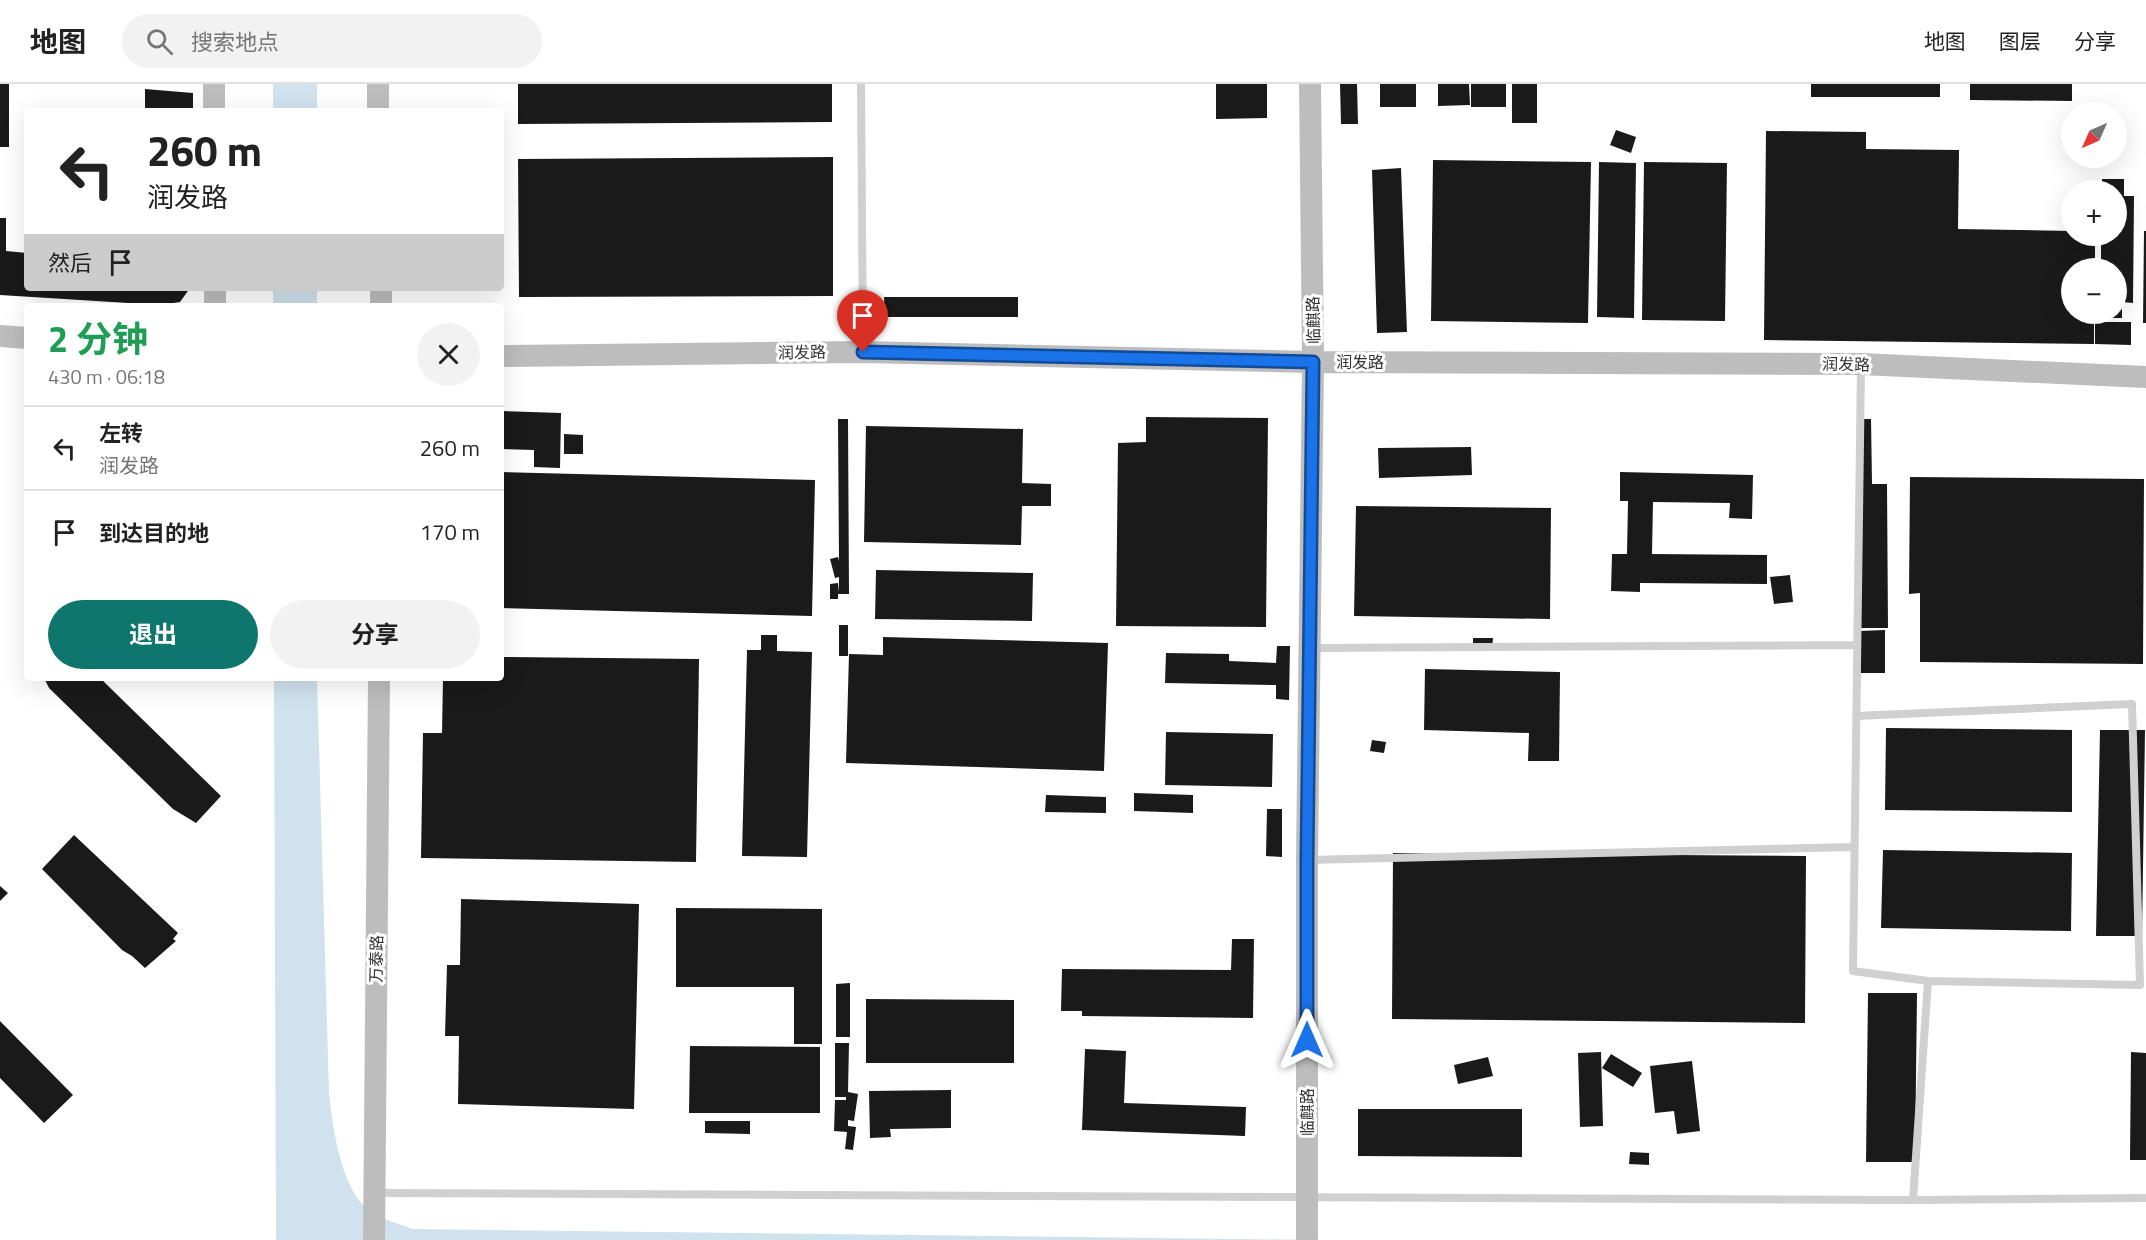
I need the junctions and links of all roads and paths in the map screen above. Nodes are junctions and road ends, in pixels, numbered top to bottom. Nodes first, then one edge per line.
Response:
1 (214, 84) edge
2 (378, 84) edge
3 (861, 84) edge
4 (1310, 84) edge
5 (214, 108) edge
6 (378, 108) edge
7 (0, 336) edge
8 (24, 338) edge
9 (863, 352) junction
10 (504, 356) edge
11 (1313, 362) junction
12 (1861, 364) junction
13 (2146, 377) edge
14 (1857, 645) junction
15 (1310, 648) junction
16 (379, 681) edge
17 (1856, 716) junction
18 (1854, 847) junction
19 (1307, 860) junction
20 (1928, 981) junction
21 (374, 1193) junction
22 (1307, 1198) junction
23 (2146, 1198) edge
24 (1912, 1200) junction
25 (374, 1240) edge
26 (1307, 1240) edge

1 - 5 main road
2 - 6 main road
3 - 9 lane
4 - 11 main road, 临麒路
7 - 8 main road
9 - 10 main road, 润发路
9 - 11 main road, 润发路
11 - 12 main road, 润发路
11 - 15 main road, 临麒路
12 - 13 main road, 润发路
12 - 14 lane
14 - 15 lane
14 - 17 lane
15 - 19 main road, 临麒路
16 - 21 main road, 万泰路
17 - 18 lane
17 - 20 lane
18 - 19 lane
18 - 20 lane
19 - 22 main road, 临麒路
20 - 24 lane
21 - 22 lane
21 - 25 main road, 万泰路
22 - 24 lane
22 - 26 main road, 临麒路
23 - 24 lane

